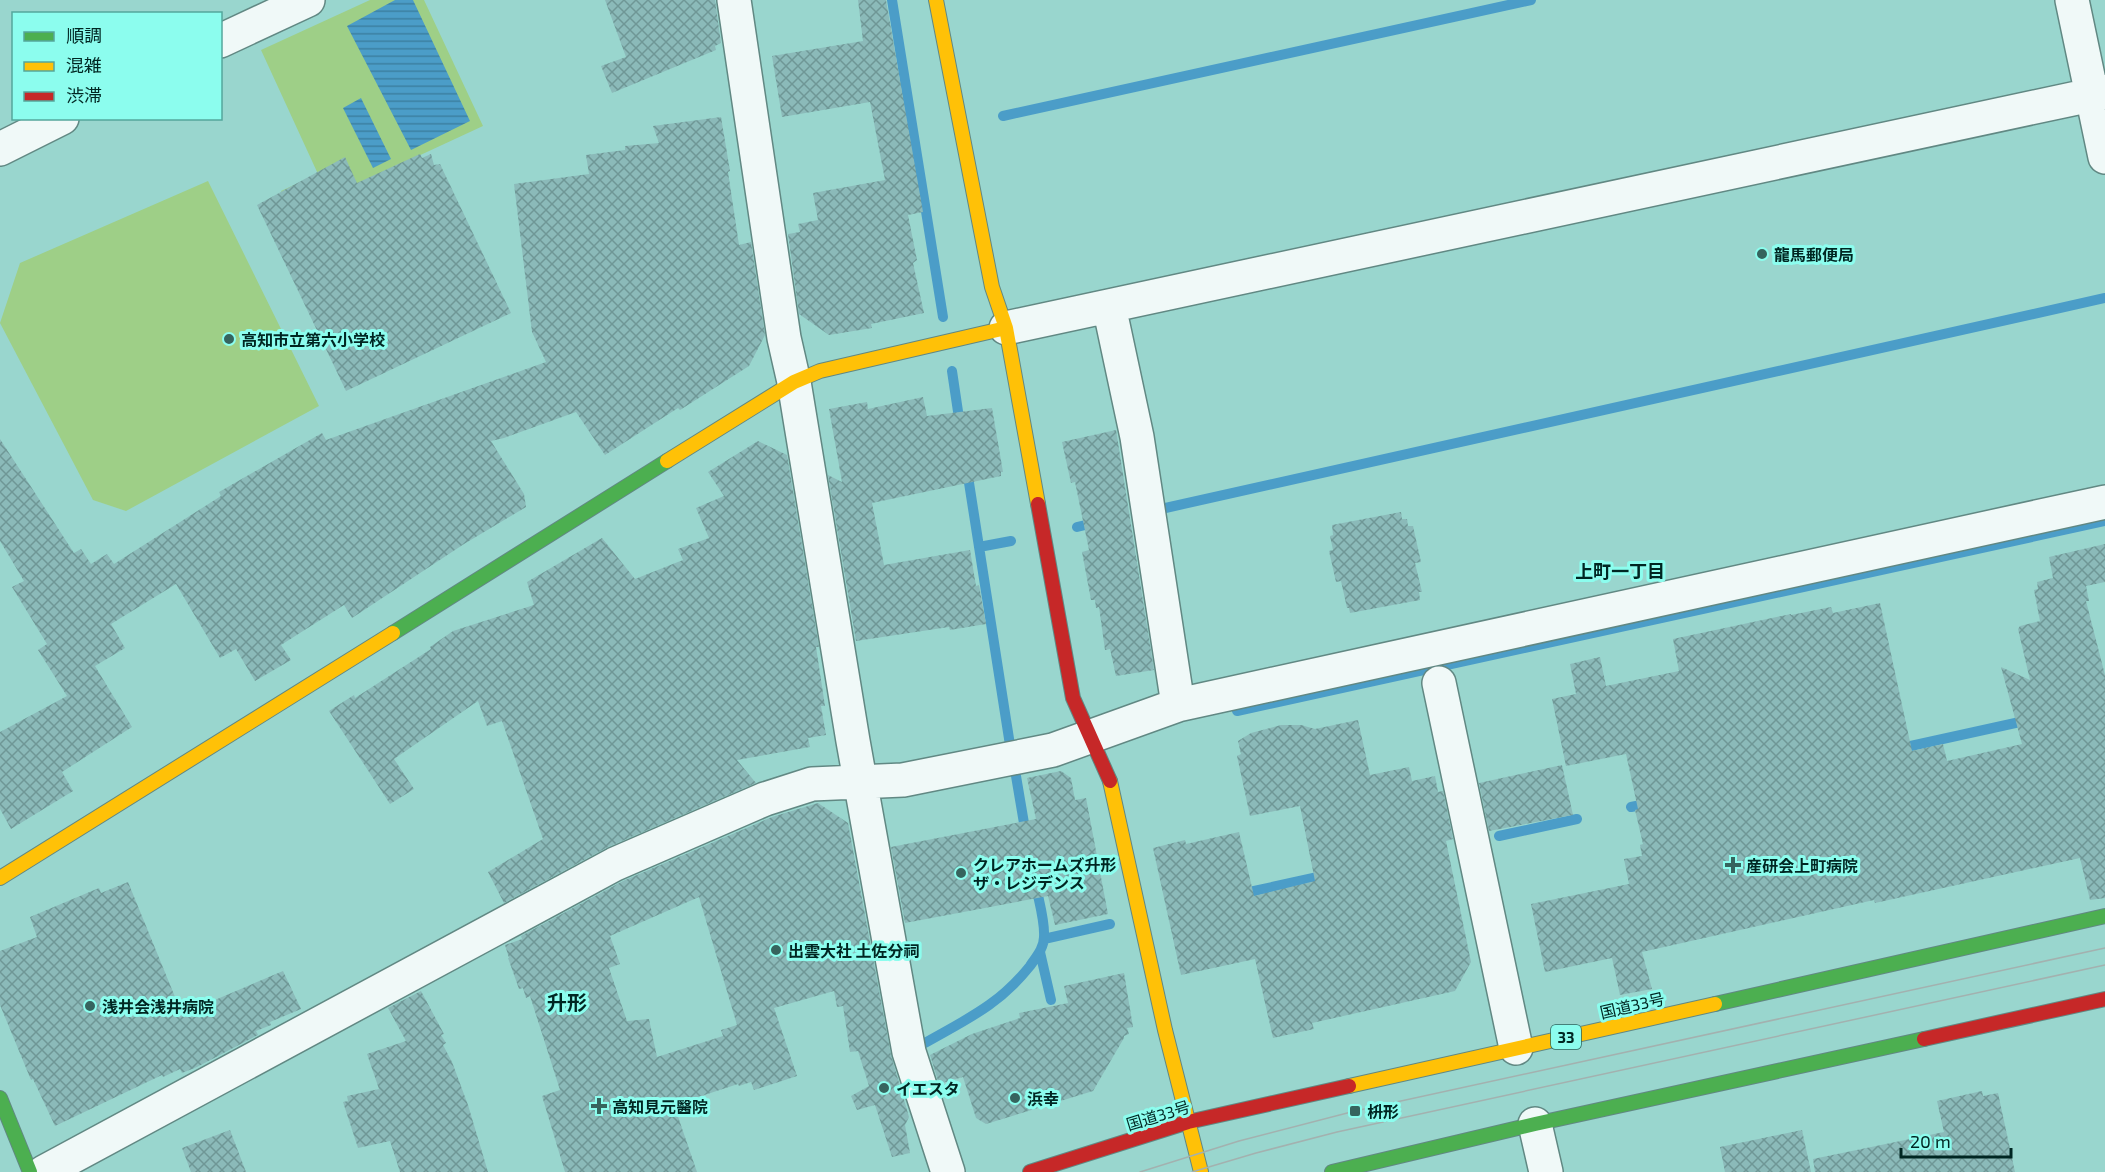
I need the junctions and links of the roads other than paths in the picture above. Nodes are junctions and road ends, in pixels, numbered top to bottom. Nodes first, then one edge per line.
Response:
1 (308, 0) edge
2 (734, 0) edge
3 (936, 0) edge
4 (2072, 0) edge
5 (222, 40) edge
6 (2099, 94) edge
7 (58, 120) edge
8 (0, 148) edge
9 (2105, 157) edge
10 (1108, 306) junction
11 (1006, 328) junction
12 (794, 382) junction
13 (2105, 502) edge
14 (1439, 683) dead end
15 (1178, 705) junction
16 (1090, 738) junction
17 (860, 783) junction
18 (0, 878) edge
19 (2105, 916) edge
20 (2105, 999) edge
21 (1516, 1048) junction
22 (0, 1098) edge
23 (1188, 1122) junction
24 (1535, 1124) junction
25 (30, 1172) edge
26 (44, 1172) edge
27 (948, 1172) edge
28 (1030, 1172) edge
29 (1201, 1172) edge
30 (1332, 1172) edge
31 (1546, 1172) edge

1 - 5 street
2 - 12 street
3 - 11 main road
4 - 6 street
6 - 9 street
6 - 10 street
7 - 8 street
10 - 11 street
10 - 15 street
11 - 12 main road
11 - 16 main road
12 - 17 street
12 - 18 main road
13 - 15 street
14 - 21 street
15 - 16 street
16 - 17 street
16 - 23 main road
17 - 26 street
17 - 27 street
19 - 21 main road, 国道33号 / 33
20 - 24 main road
21 - 23 main road, 国道33号 / 33
22 - 25 main road
23 - 28 main road, 国道33号 / 33
23 - 29 main road
24 - 30 main road
24 - 31 street

